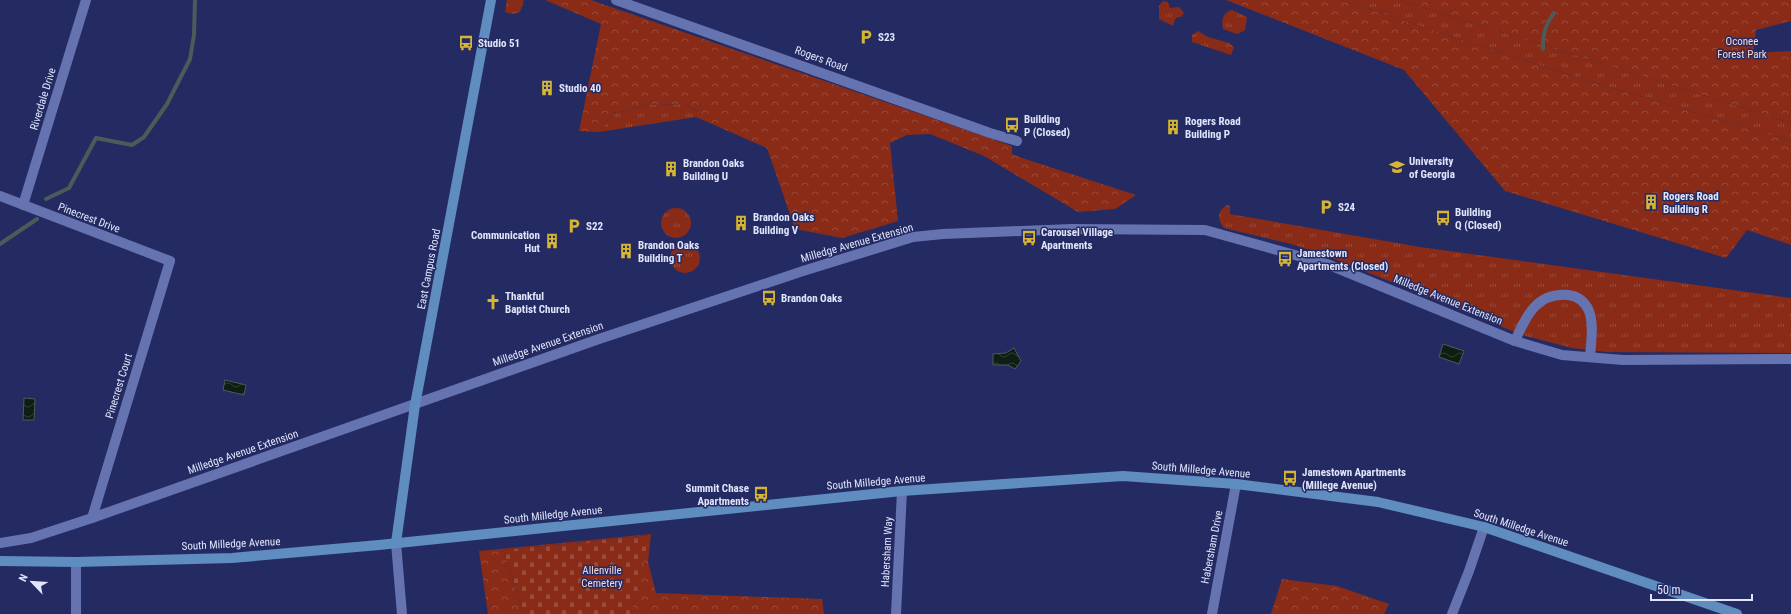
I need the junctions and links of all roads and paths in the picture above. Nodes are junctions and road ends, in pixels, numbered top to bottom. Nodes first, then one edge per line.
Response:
1 (86, 0) edge
2 (491, 0) edge
3 (616, 0) edge
4 (1017, 141) dead end
5 (0, 196) edge
6 (23, 205) junction
7 (170, 261) joint
8 (1515, 341) junction
9 (1590, 357) junction
10 (1791, 358) edge
11 (415, 405) junction
12 (1236, 484) junction
13 (902, 491) junction
14 (92, 518) junction
15 (1484, 527) junction
16 (0, 543) edge
17 (396, 543) junction
18 (0, 561) edge
19 (76, 562) junction
20 (76, 614) edge
21 (402, 614) edge
22 (896, 614) edge
23 (1212, 614) edge
24 (1452, 614) edge
25 (1737, 614) edge

1 - 6 street, Riverdale Drive
2 - 11 main road, East Campus Road
3 - 4 street, Rogers Road
5 - 6 street, Pinecrest Drive
6 - 7 street, Pinecrest Drive
7 - 14 street, Pinecrest Court
8 - 9 street, Milledge Avenue Extension
8 - 9 street
8 - 11 street, Milledge Avenue Extension
9 - 10 street, Milledge Avenue Extension
11 - 14 street, Milledge Avenue Extension
11 - 17 main road, East Campus Road
12 - 13 main road, South Milledge Avenue
12 - 15 main road, South Milledge Avenue
12 - 23 street, Habersham Drive
13 - 17 main road, South Milledge Avenue
13 - 22 street, Habersham Way
14 - 16 street, Milledge Avenue Extension
15 - 24 street
15 - 25 main road, South Milledge Avenue
17 - 19 main road, South Milledge Avenue
17 - 21 street
18 - 19 main road, South Milledge Avenue
19 - 20 street

